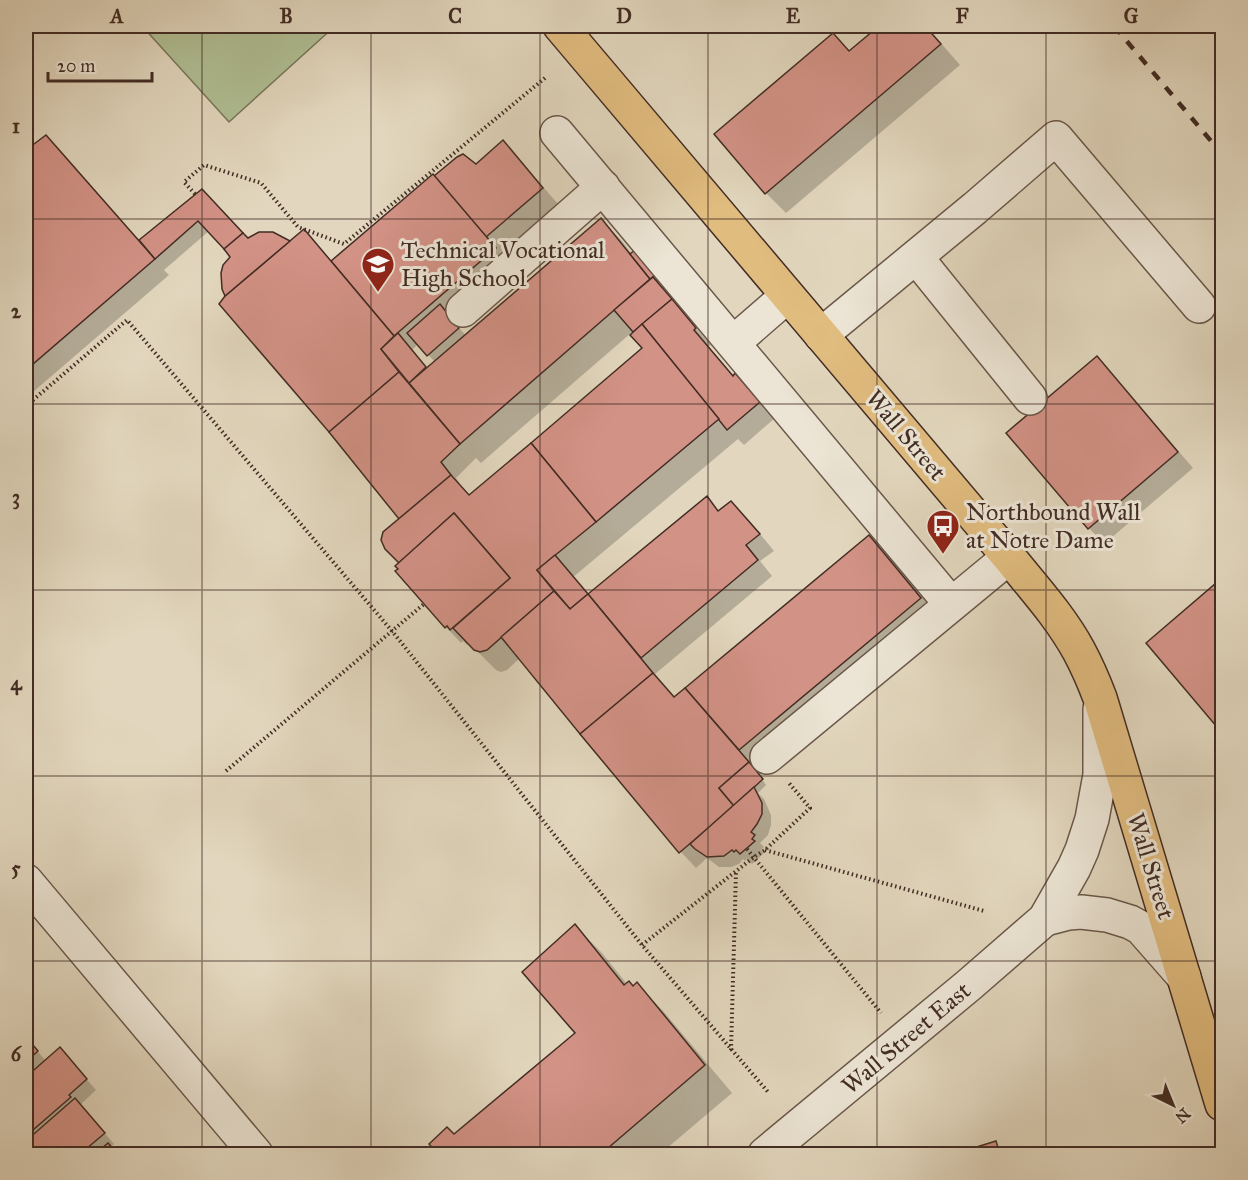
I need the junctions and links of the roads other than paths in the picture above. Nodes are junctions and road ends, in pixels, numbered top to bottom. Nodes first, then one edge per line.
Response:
1 (560, 26) edge
2 (557, 133) dead end
3 (603, 187) junction
4 (916, 257) junction
5 (787, 296) junction
6 (1199, 306) dead end
7 (463, 310) dead end
8 (821, 335) junction
9 (733, 344) junction
10 (1030, 398) dead end
11 (1009, 557) junction
12 (951, 604) junction
13 (1100, 698) junction
14 (767, 757) road end
15 (26, 881) edge
16 (1045, 919) junction
17 (1184, 977) junction
18 (1222, 1104) edge
19 (256, 1155) edge
20 (765, 1155) edge

1 - 5 main road, Wall Street
2 - 3 street
3 - 7 street
3 - 9 street
4 - 6 street
4 - 8 street
4 - 10 street
5 - 8 main road, Wall Street
5 - 9 street
8 - 11 main road, Wall Street
9 - 12 street
11 - 12 street
11 - 13 main road, Wall Street
12 - 14 street
13 - 16 street
13 - 17 main road, Wall Street
15 - 19 street
16 - 17 street
16 - 20 street, Wall Street East
17 - 18 main road, Wall Street

